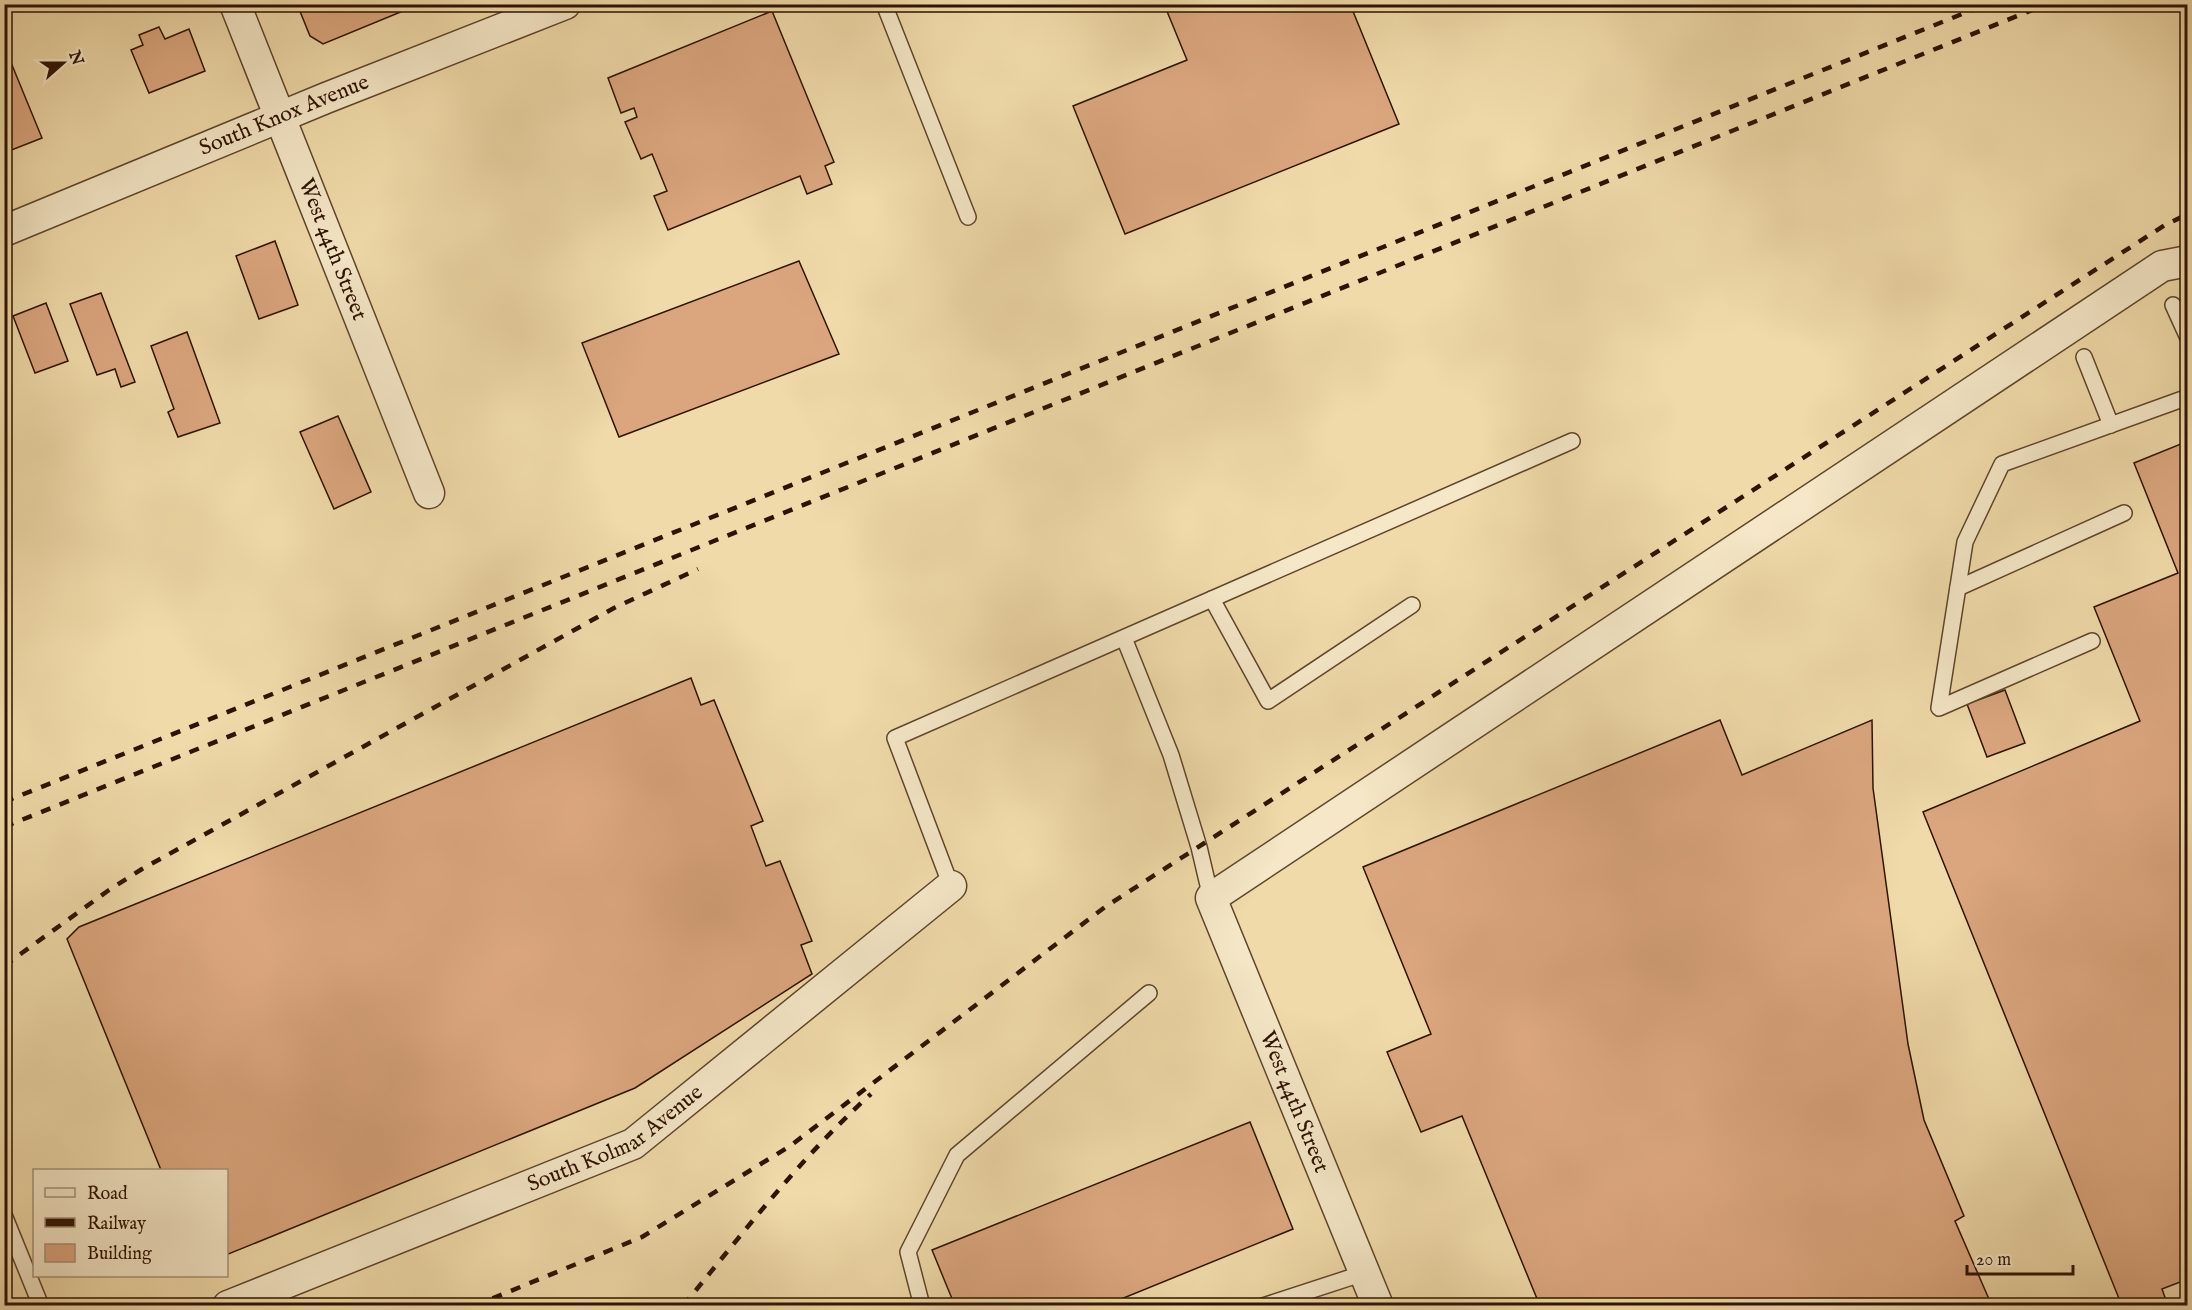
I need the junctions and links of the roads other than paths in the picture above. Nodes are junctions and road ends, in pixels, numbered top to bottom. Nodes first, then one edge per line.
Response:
1 (235, 4) edge
2 (565, 4) edge
3 (884, 4) edge
4 (281, 117) junction
5 (968, 217) dead end
6 (4, 231) edge
7 (2187, 261) edge
8 (2173, 305) dead end
9 (2187, 338) edge
10 (2084, 357) dead end
11 (2187, 397) edge
12 (2111, 425) junction
13 (1572, 441) dead end
14 (429, 494) dead end
15 (2124, 513) dead end
16 (1958, 588) junction
17 (1212, 599) junction
18 (1412, 605) dead end
19 (1124, 638) junction
20 (2092, 641) dead end
21 (951, 886) joint
22 (1211, 898) junction
23 (1149, 993) dead end
24 (4, 1215) edge
25 (1364, 1272) junction
26 (41, 1305) edge
27 (228, 1305) edge
28 (922, 1305) edge
29 (1263, 1305) edge
30 (1378, 1305) edge

1 - 4 street, West 44th Street
2 - 4 street, South Knox Avenue
3 - 5 lane
4 - 6 street, South Knox Avenue
4 - 14 street, West 44th Street
7 - 22 street
8 - 9 lane
10 - 12 lane
11 - 12 lane
12 - 16 lane
13 - 17 lane
15 - 16 lane
16 - 20 lane
17 - 18 lane
17 - 19 lane
19 - 21 lane
19 - 22 lane
21 - 27 street, South Kolmar Avenue
22 - 25 street, West 44th Street
23 - 28 lane
24 - 26 lane
25 - 29 lane
25 - 30 street, West 44th Street

